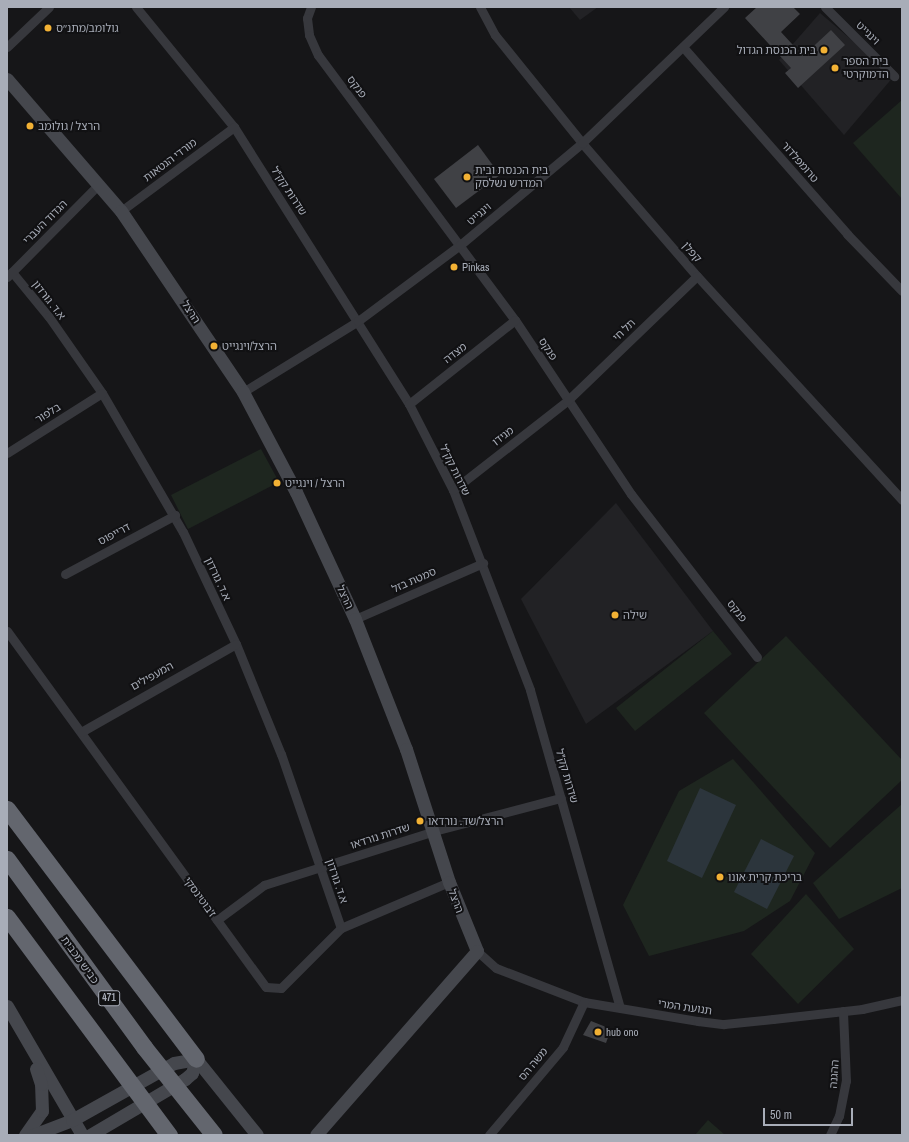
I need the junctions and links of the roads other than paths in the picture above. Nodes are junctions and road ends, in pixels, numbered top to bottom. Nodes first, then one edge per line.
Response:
1 (50, 7) edge
2 (136, 7) edge
3 (311, 7) edge
4 (480, 7) edge
5 (724, 7) edge
6 (825, 7) edge
7 (7, 47) edge
8 (683, 47) junction
9 (894, 76) dead end
10 (7, 79) edge
11 (234, 127) junction
12 (582, 143) junction
13 (99, 184) junction
14 (121, 211) junction
15 (460, 245) junction
16 (10, 274) edge
17 (697, 276) junction
18 (902, 290) edge
19 (515, 320) junction
20 (358, 321) junction
21 (243, 392) junction
22 (102, 393) junction
23 (568, 401) junction
24 (409, 404) junction
25 (7, 453) edge
26 (453, 490) junction
27 (902, 500) edge
28 (175, 516) junction
29 (483, 563) junction
30 (65, 574) dead end
31 (355, 619) junction
32 (7, 632) edge
33 (236, 644) junction
34 (757, 657) dead end
35 (81, 732) junction
36 (561, 798) junction
37 (7, 809) edge
38 (434, 831) junction
39 (7, 859) edge
40 (320, 867) junction
41 (449, 882) junction
42 (7, 917) edge
43 (217, 920) junction
44 (341, 928) junction
45 (477, 951) junction
46 (902, 1000) edge
47 (584, 1002) junction
48 (7, 1006) edge
49 (620, 1008) junction
50 (843, 1011) junction
51 (26, 1041) junction
52 (196, 1059) junction
53 (72, 1120) junction
54 (95, 1132) edge
55 (25, 1135) edge
56 (33, 1135) edge
57 (82, 1135) edge
58 (169, 1135) edge
59 (214, 1135) edge
60 (257, 1135) edge
61 (317, 1135) edge
62 (489, 1135) edge
63 (830, 1135) edge

1 - 7 street
2 - 11 street, שדרות קק"ל
3 - 15 street, פנקס
4 - 12 street, קפלן
5 - 8 street, וינגייט
6 - 9 street, וינגייט
8 - 12 street, וינגייט
8 - 18 street, טרומפלדור
10 - 13 street, הרצל
11 - 14 street, מורדי הגטאות
11 - 20 street, שדרות קק"ל
12 - 15 street, וינגייט
12 - 17 street, קפלן
13 - 14 street, הרצל
13 - 16 street, הגדוד העברי
14 - 21 street, הרצל
15 - 19 street, פנקס
15 - 20 street, וינגייט
16 - 22 street, א.ד. גורדון
17 - 23 street, תל חי
17 - 27 street, קפלן
19 - 23 street, פנקס
19 - 24 street, מצדה
20 - 21 street, וינגייט
20 - 24 street, שדרות קק"ל
21 - 31 street, הרצל
22 - 25 street, בלפור
22 - 28 street, א.ד. גורדון
23 - 26 street, מגידו
23 - 34 street, פנקס
24 - 26 street, שדרות קק"ל
26 - 29 street, שדרות קק"ל
28 - 30 street, דרייפוס
28 - 33 street, א.ד. גורדון
29 - 31 street, סמטת בזל
29 - 36 street, שדרות קק"ל
31 - 38 street, הרצל
32 - 35 street, ז'בוטינסקי
33 - 35 street, המעפילים
33 - 40 street, א.ד. גורדון
35 - 43 street, ז'בוטינסקי
36 - 38 street, שדרות נורדאו
36 - 49 street, שדרות קק"ל
37 - 52 highway
38 - 40 street, שדרות נורדאו
38 - 41 street, הרצל
39 - 59 highway, כביש מכבית / 471
40 - 43 street, שדרות נורדאו
40 - 44 street, א.ד. גורדון
41 - 44 street, ז'בוטינסקי
41 - 45 street, הרצל
42 - 58 highway
43 - 44 street, ז'בוטינסקי
45 - 47 street, תנועת המרי
45 - 61 street
46 - 50 street, תנועת המרי
47 - 49 street, תנועת המרי
47 - 62 street, משה הס
48 - 51 street
49 - 50 street, תנועת המרי
50 - 63 street, ההגנה
51 - 53 street
51 - 55 street
52 - 53 street
52 - 54 street
52 - 60 street
53 - 56 street
53 - 57 street

